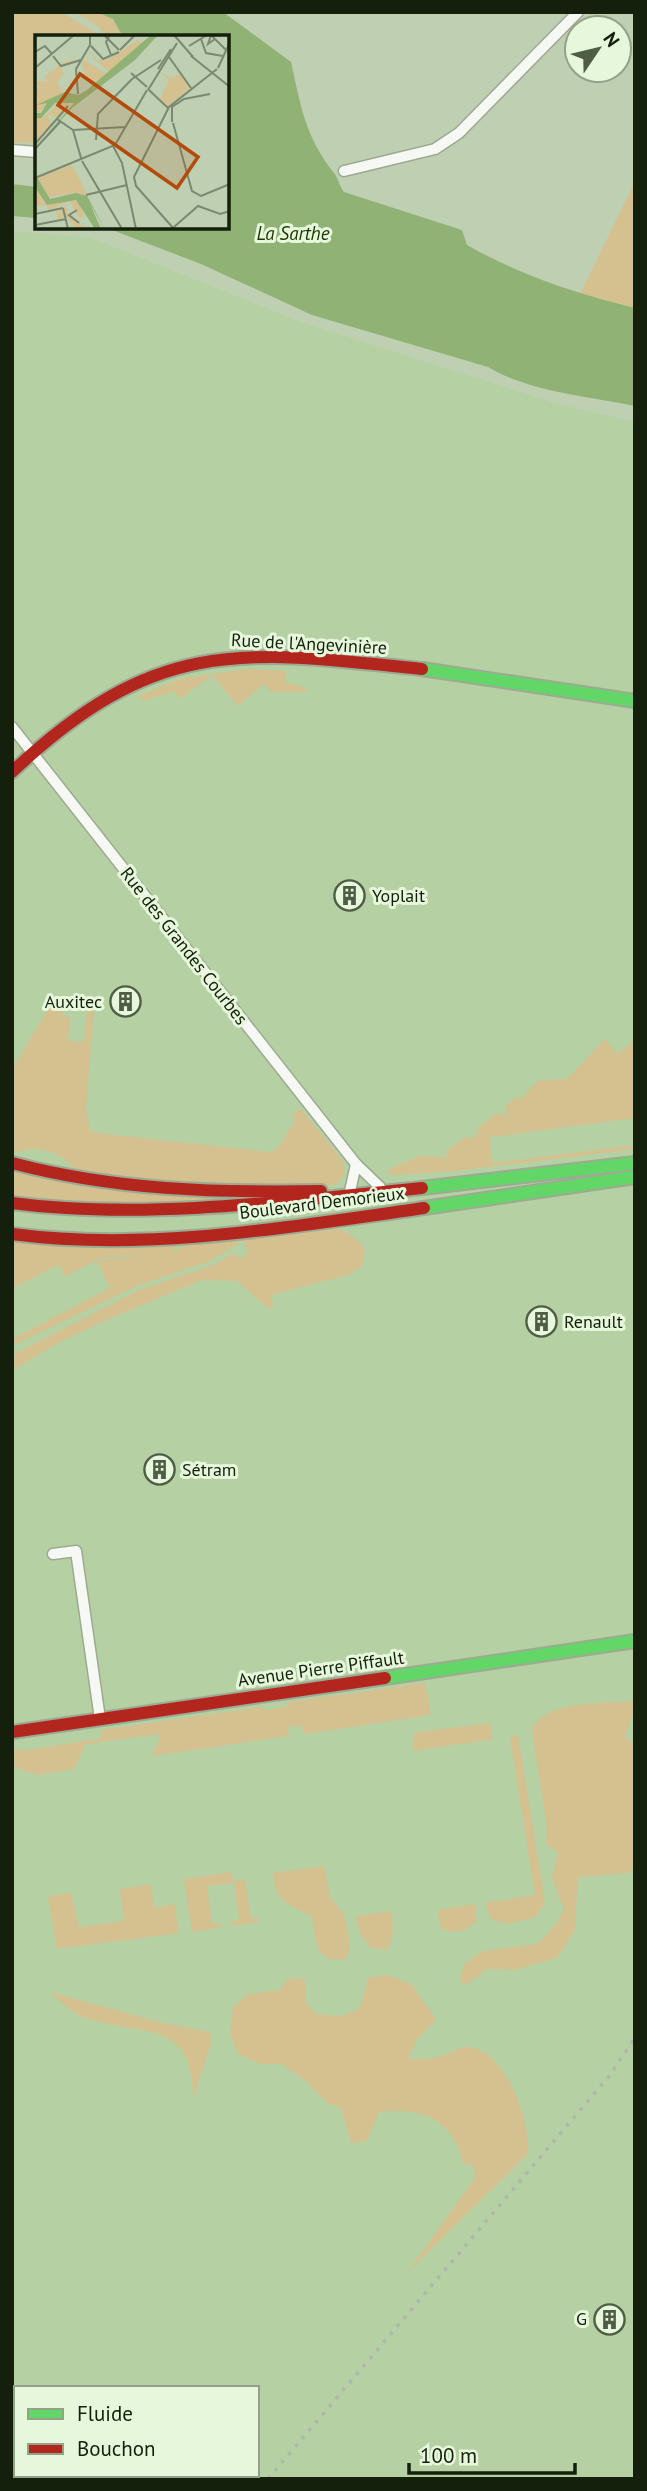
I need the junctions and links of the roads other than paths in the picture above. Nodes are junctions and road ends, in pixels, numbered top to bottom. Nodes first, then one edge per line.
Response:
1 (578, 12) edge
2 (12, 150) edge
3 (35, 152) edge
4 (344, 171) dead end
5 (635, 701) edge
6 (12, 727) edge
7 (32, 752) junction
8 (12, 772) edge
9 (12, 1163) edge
10 (635, 1163) edge
11 (356, 1164) junction
12 (635, 1177) edge
13 (447, 1186) junction
14 (380, 1187) junction
15 (351, 1193) junction
16 (12, 1203) edge
17 (12, 1234) edge
18 (53, 1554) dead end
19 (635, 1640) edge
20 (100, 1719) junction
21 (12, 1732) edge

1 - 4 street
2 - 3 street
5 - 7 main road, Rue de l'Angevinière
6 - 7 street, Rue des Grandes Courbes
7 - 8 main road, Rue de l'Angevinière
7 - 11 street, Rue des Grandes Courbes
9 - 15 main road
10 - 13 main road, Boulevard Demorieux
11 - 14 street, Rue des Grandes Courbes
11 - 15 street
12 - 17 main road, Boulevard Demorieux
13 - 14 main road
13 - 15 main road, Boulevard Demorieux
14 - 15 main road
15 - 16 main road, Boulevard Demorieux
18 - 20 street
19 - 20 main road, Avenue Pierre Piffault
20 - 21 main road, Avenue Pierre Piffault

